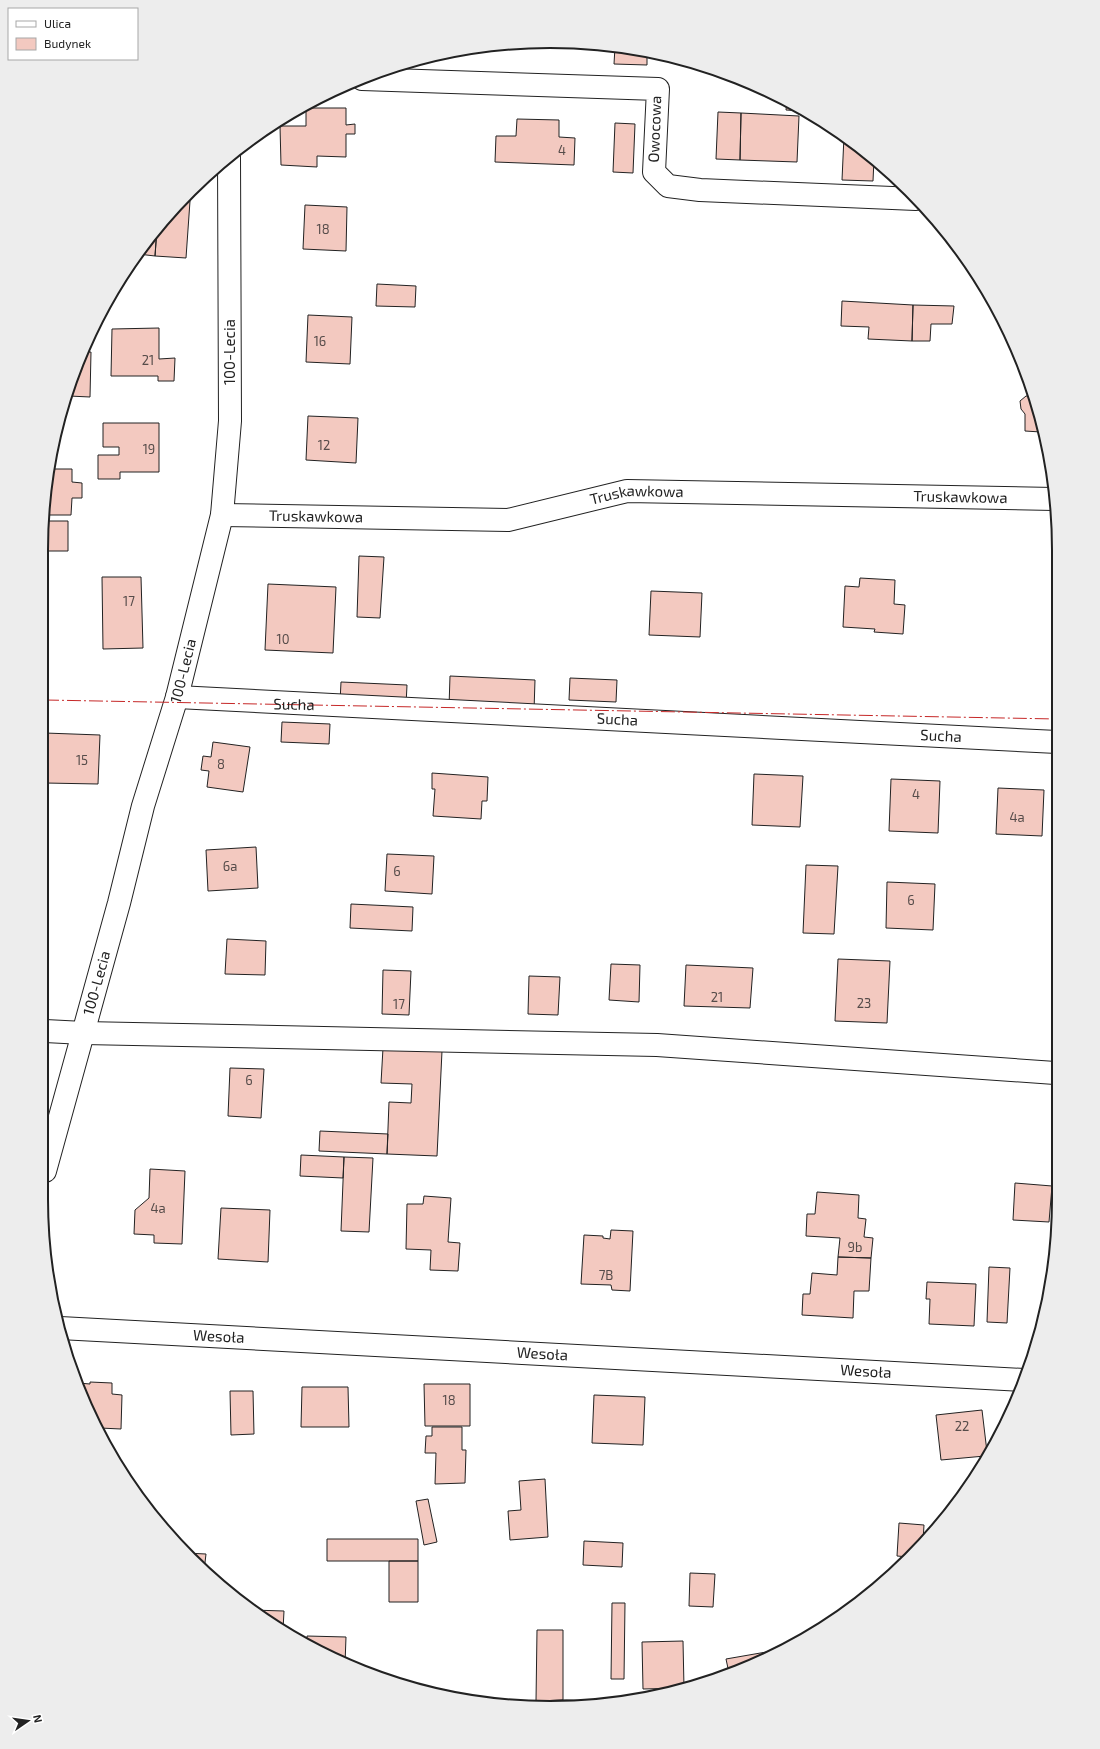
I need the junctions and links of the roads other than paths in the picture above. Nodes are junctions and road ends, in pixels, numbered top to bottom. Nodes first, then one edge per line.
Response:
1 (376, 79) edge
2 (226, 167) edge
3 (908, 199) edge
4 (1049, 499) edge
5 (222, 515) junction
6 (178, 697) junction
7 (1052, 742) edge
8 (48, 1031) edge
9 (84, 1033) junction
10 (1052, 1073) edge
11 (48, 1160) edge
12 (65, 1328) edge
13 (1018, 1380) edge

1 - 3 street, Owocowa
2 - 5 street, 100-Lecia
4 - 5 street, Truskawkowa
5 - 6 street, 100-Lecia
6 - 7 street, Sucha
6 - 9 street, 100-Lecia
8 - 9 street
9 - 10 street
9 - 11 street, 100-Lecia
12 - 13 street, Wesoła

